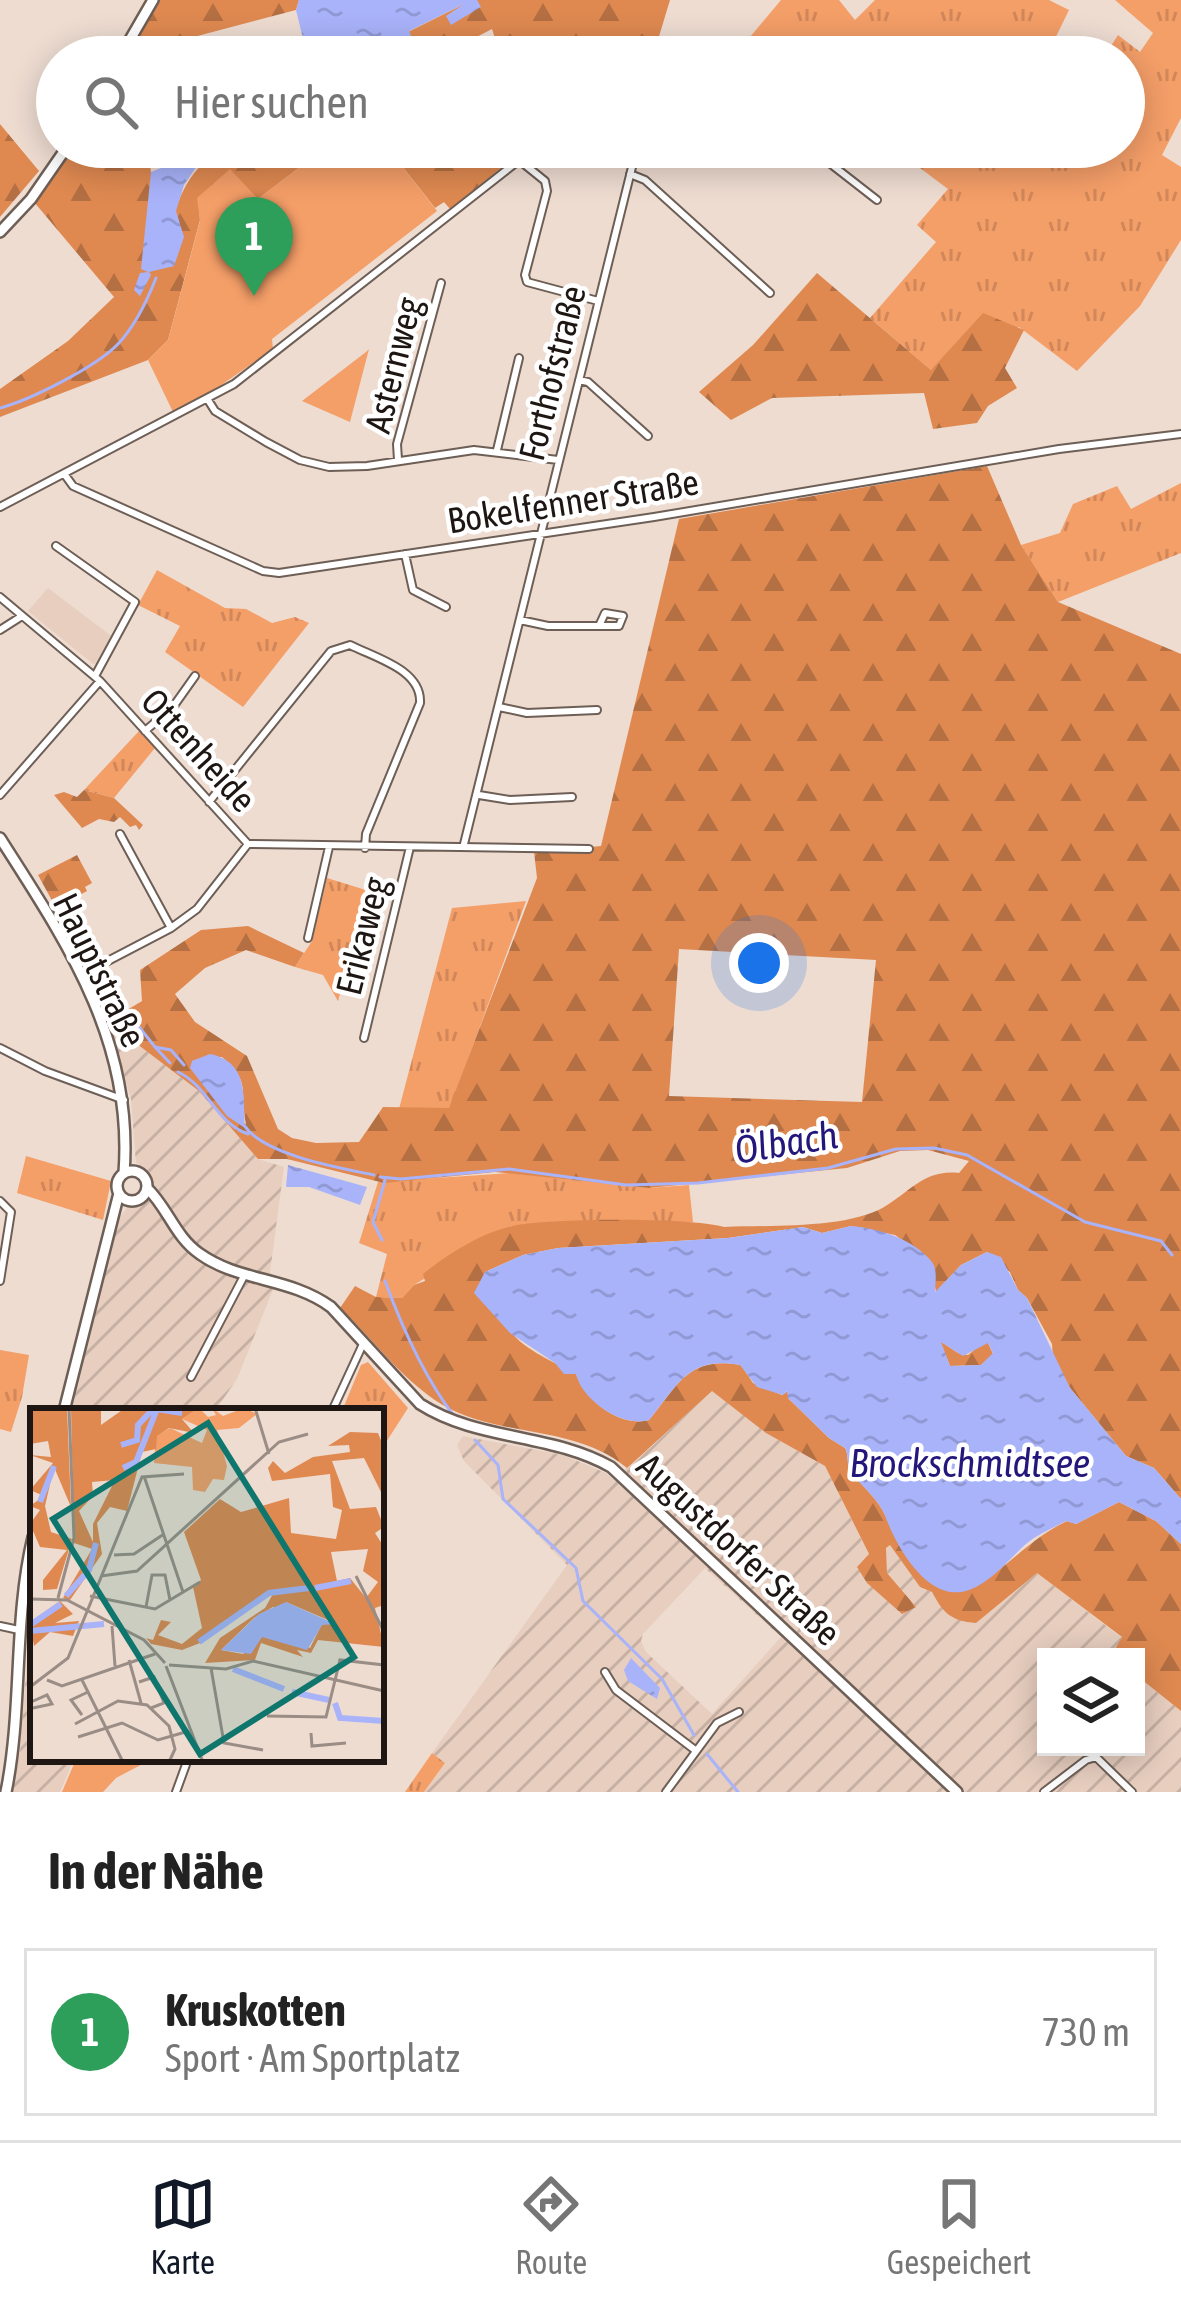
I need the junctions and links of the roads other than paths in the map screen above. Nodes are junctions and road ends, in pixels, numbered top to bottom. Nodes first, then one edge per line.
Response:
1 (153, 0) edge
2 (132, 36) edge
3 (52, 168) edge
4 (508, 168) edge
5 (528, 168) edge
6 (632, 168) edge
7 (836, 168) edge
8 (630, 174) junction
9 (877, 200) dead end
10 (0, 232) edge
11 (441, 283) dead end
12 (770, 293) dead end
13 (598, 301) junction
14 (519, 358) dead end
15 (578, 380) junction
16 (208, 400) junction
17 (1181, 434) edge
18 (648, 436) dead end
19 (497, 450) junction
20 (398, 460) junction
21 (558, 460) junction
22 (65, 475) junction
23 (0, 507) edge
24 (540, 533) junction
25 (56, 546) dead end
26 (405, 554) junction
27 (0, 597) edge
28 (446, 607) dead end
29 (23, 615) junction
30 (520, 620) junction
31 (599, 626) dead end
32 (0, 630) edge
33 (195, 676) dead end
34 (98, 679) junction
35 (500, 707) junction
36 (597, 710) dead end
37 (145, 731) junction
38 (0, 795) edge
39 (478, 795) junction
40 (572, 796) dead end
41 (209, 802) junction
42 (120, 834) dead end
43 (0, 838) edge
44 (248, 844) junction
45 (464, 844) junction
46 (329, 847) junction
47 (410, 847) junction
48 (365, 848) junction
49 (589, 849) dead end
50 (172, 928) junction
51 (308, 938) dead end
52 (81, 975) junction
53 (364, 1038) dead end
54 (0, 1048) edge
55 (124, 1100) junction
56 (126, 1134) junction
57 (139, 1172) junction
58 (124, 1173) junction
59 (147, 1188) junction
60 (119, 1193) junction
61 (134, 1200) junction
62 (0, 1201) edge
63 (164, 1210) junction
64 (113, 1225) junction
65 (245, 1273) junction
66 (0, 1281) edge
67 (365, 1342) junction
68 (191, 1377) dead end
69 (65, 1408) edge
70 (333, 1408) edge
71 (30, 1557) edge
72 (0, 1626) edge
73 (19, 1630) junction
74 (605, 1672) dead end
75 (739, 1712) dead end
76 (695, 1750) junction
77 (187, 1762) edge
78 (6, 1792) edge
79 (176, 1792) edge
80 (666, 1792) edge
81 (957, 1792) edge
82 (1044, 1792) edge
83 (1132, 1792) edge

1 - 2 main road
3 - 10 main road
4 - 16 street
5 - 13 street
6 - 8 street, Forthofstraße
7 - 9 street
8 - 12 street
8 - 13 street, Forthofstraße
11 - 20 street, Asternweg
13 - 15 street, Forthofstraße
14 - 19 street
15 - 18 street
15 - 21 street, Forthofstraße
16 - 20 street
16 - 22 street
17 - 24 street, Bokelfenner Straße
19 - 20 street
19 - 21 street
21 - 24 street, Forthofstraße
22 - 23 street
22 - 26 street, Bokelfenner Straße
24 - 26 street, Bokelfenner Straße
24 - 30 street, Forthofstraße
25 - 34 street
26 - 28 street
27 - 29 street, Ottenheide
29 - 32 street
29 - 34 street, Ottenheide
30 - 31 street
30 - 35 street, Forthofstraße
33 - 37 street
34 - 37 street, Ottenheide
34 - 38 street
35 - 36 street
35 - 39 street, Forthofstraße
37 - 41 street, Ottenheide
39 - 40 street
39 - 45 street
41 - 44 street, Ottenheide
41 - 48 street
42 - 50 street
43 - 52 main road, Hauptstraße
44 - 46 street, Ottenheide
44 - 50 street
45 - 47 street, Ottenheide
45 - 49 street, Ottenheide
46 - 48 street, Ottenheide
46 - 51 street
47 - 48 street, Ottenheide
47 - 53 street, Erikaweg
50 - 52 street
52 - 55 main road, Hauptstraße
54 - 55 street
55 - 56 main road, Hauptstraße
56 - 57 main road, Hauptstraße
56 - 58 main road, Hauptstraße
57 - 58 main road
57 - 59 main road
58 - 60 main road
59 - 61 main road
59 - 63 main road, Augustdorfer Straße
60 - 61 main road
60 - 64 main road
61 - 63 main road
61 - 64 main road
62 - 66 street
63 - 65 main road, Augustdorfer Straße
64 - 69 main road
65 - 67 main road, Augustdorfer Straße
65 - 68 street
67 - 70 street
67 - 81 main road, Augustdorfer Straße
71 - 73 main road
72 - 73 street
73 - 78 main road
74 - 76 street
75 - 76 street
76 - 80 street
77 - 79 street
82 - 83 street

